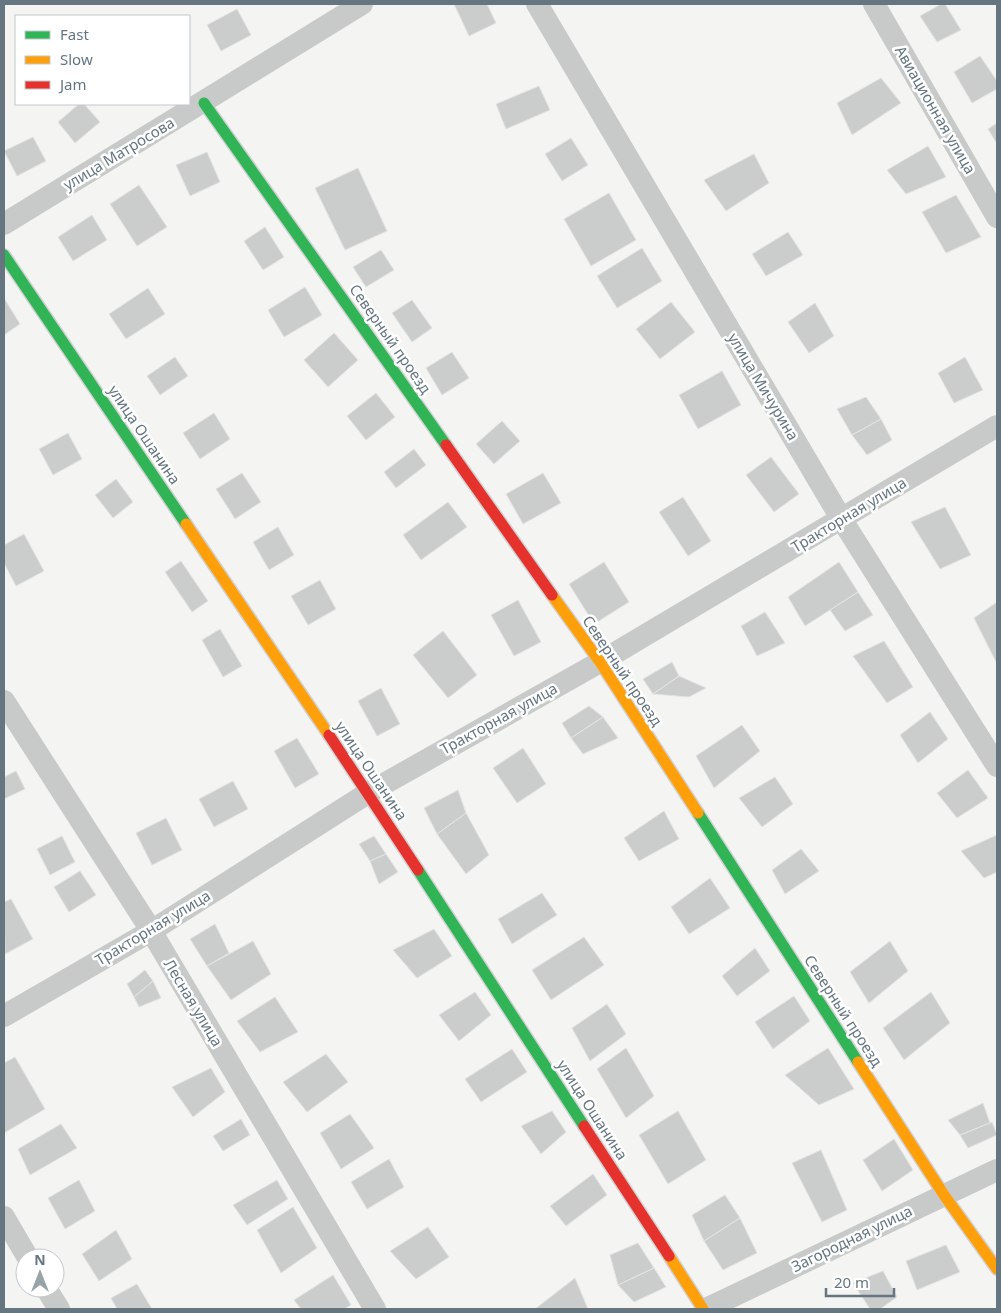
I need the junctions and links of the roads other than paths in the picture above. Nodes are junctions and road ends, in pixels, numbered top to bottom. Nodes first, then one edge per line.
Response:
1 (362, 4) edge
2 (537, 4) edge
3 (874, 4) edge
4 (204, 103) junction
5 (997, 217) edge
6 (4, 224) edge
7 (4, 255) edge
8 (997, 426) edge
9 (842, 520) junction
10 (600, 662) junction
11 (4, 702) edge
12 (997, 766) edge
13 (368, 793) junction
14 (151, 931) junction
15 (4, 1016) edge
16 (997, 1170) edge
17 (944, 1195) junction
18 (4, 1217) edge
19 (22, 1248) edge
20 (997, 1269) edge
21 (52, 1298) edge
22 (59, 1309) edge
23 (375, 1309) edge
24 (705, 1309) edge

1 - 4 street, улица Матросова
2 - 9 street, улица Мичурина
3 - 5 street, Авиационная улица
4 - 6 street, улица Матросова
4 - 10 street, Северный проезд
7 - 13 street, улица Ошанина
8 - 9 street, Тракторная улица
9 - 10 street, Тракторная улица
9 - 12 street, улица Мичурина
10 - 13 street, Тракторная улица
10 - 17 street, Северный проезд
11 - 14 street, Лесная улица
13 - 14 street, Тракторная улица
13 - 24 street, улица Ошанина
14 - 15 street, Тракторная улица
14 - 23 street, Лесная улица
16 - 17 street, Загородная улица
17 - 20 street, Северный проезд
17 - 24 street, Загородная улица
18 - 19 street
21 - 22 street

